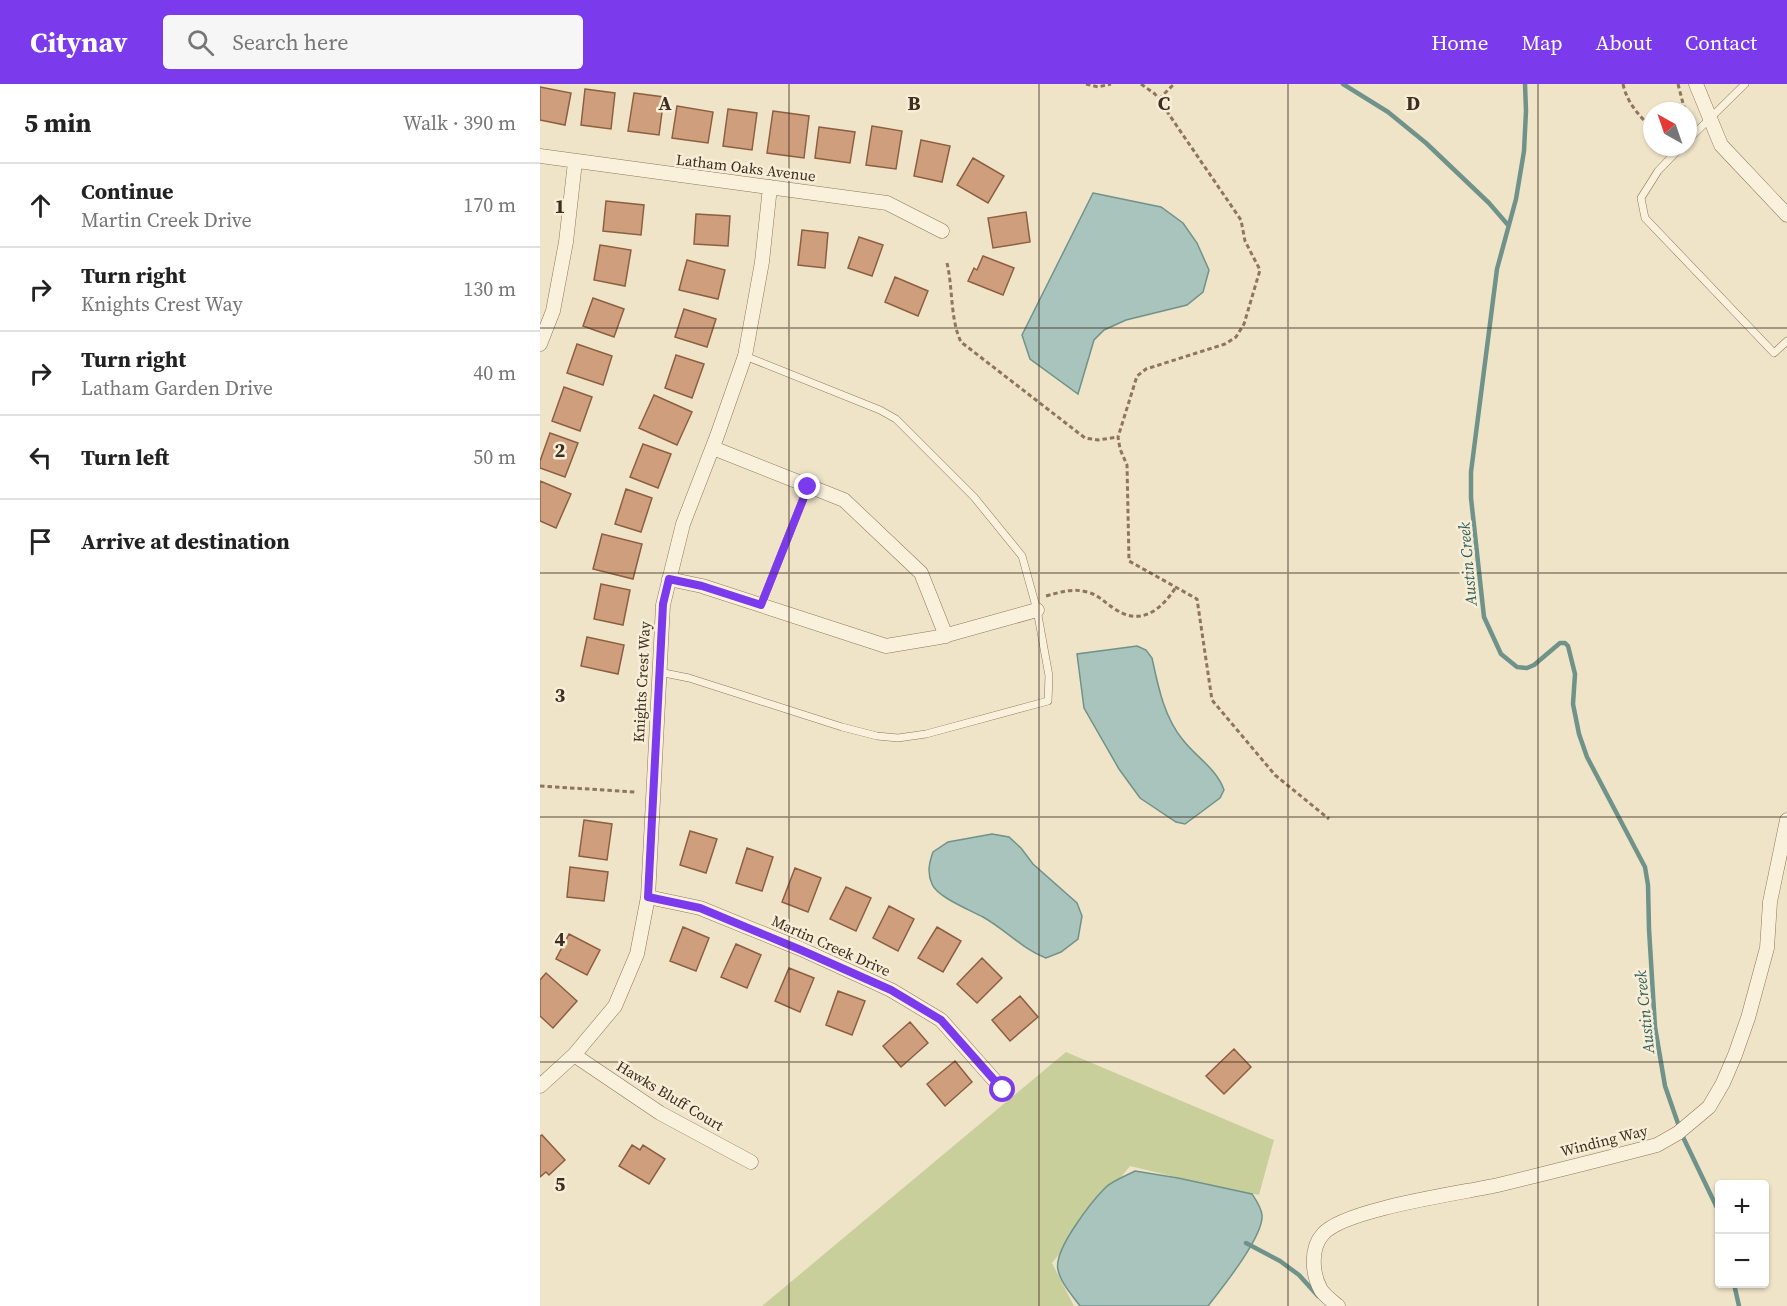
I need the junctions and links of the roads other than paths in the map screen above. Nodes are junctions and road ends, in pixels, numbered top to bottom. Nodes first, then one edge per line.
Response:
1 (1696, 84) edge
2 (1745, 84) edge
3 (1709, 118) junction
4 (1697, 131) edge
5 (540, 156) edge
6 (1672, 156) edge
7 (575, 162) junction
8 (770, 187) junction
9 (1784, 207) edge
10 (942, 231) dead end
11 (1787, 341) edge
12 (540, 344) edge
13 (745, 356) junction
14 (713, 448) junction
15 (808, 487) junction
16 (669, 579) junction
17 (761, 605) junction
18 (1037, 610) junction
19 (946, 636) junction
20 (659, 672) junction
21 (1787, 820) edge
22 (648, 897) junction
23 (574, 1055) junction
24 (540, 1086) edge
25 (1003, 1090) dead end
26 (751, 1162) dead end
27 (1338, 1306) edge

1 - 3 street
2 - 3 lane
3 - 4 lane
3 - 9 street
5 - 7 street, Latham Oaks Avenue
6 - 11 lane
7 - 8 street, Latham Oaks Avenue
7 - 12 street
8 - 10 street, Latham Oaks Avenue
8 - 13 street, Knights Crest Way
13 - 14 street, Knights Crest Way
13 - 18 lane
14 - 15 street
14 - 16 street, Knights Crest Way
15 - 17 lane
15 - 19 street
16 - 17 street
16 - 20 street, Knights Crest Way
17 - 19 street
18 - 19 street
18 - 20 lane
20 - 22 street, Knights Crest Way
21 - 27 street, Winding Way
22 - 23 street, Knights Crest Way
22 - 25 street, Martin Creek Drive
23 - 24 street, Knights Crest Way
23 - 26 street, Hawks Bluff Court

